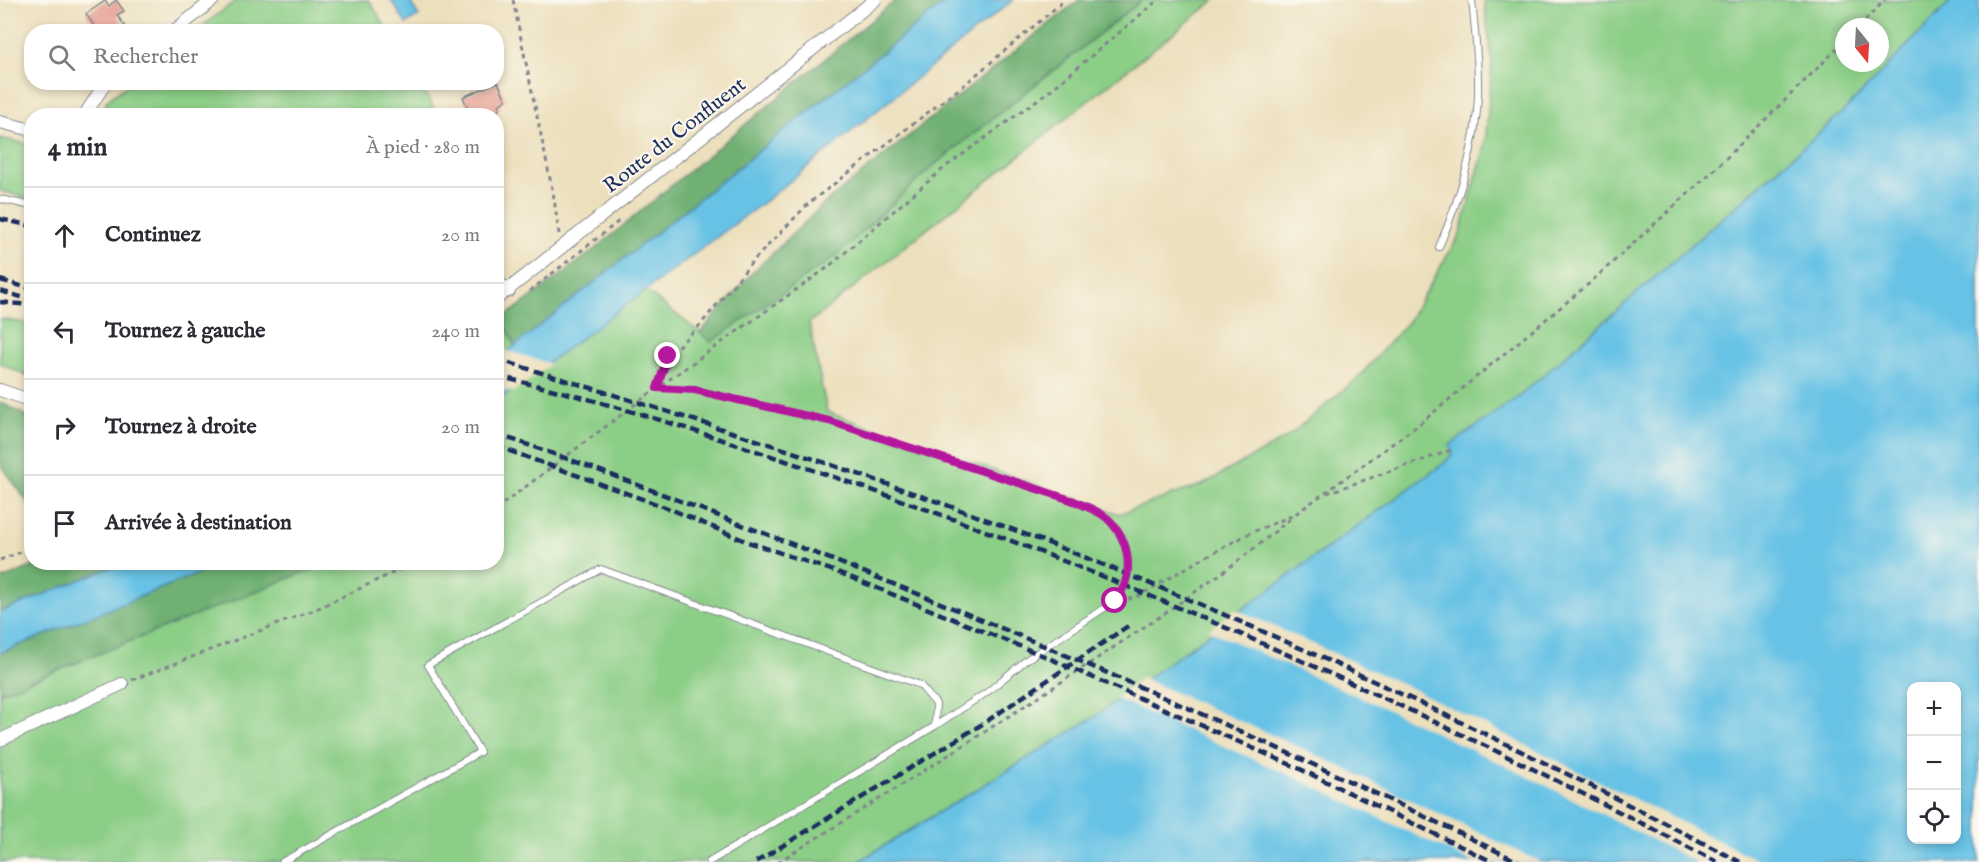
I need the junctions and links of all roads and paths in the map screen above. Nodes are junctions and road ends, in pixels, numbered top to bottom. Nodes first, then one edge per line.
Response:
1 (213, 0) edge
2 (513, 0) edge
3 (875, 0) edge
4 (1065, 0) edge
5 (1158, 0) edge
6 (1472, 0) edge
7 (1885, 0) edge
8 (1867, 18) edge
9 (182, 24) edge
10 (1835, 51) edge
11 (101, 90) edge
12 (89, 108) edge
13 (0, 122) edge
14 (24, 128) edge
15 (0, 199) edge
16 (24, 204) edge
17 (1439, 247) dead end
18 (561, 251) junction
19 (504, 287) edge
20 (509, 291) junction
21 (504, 294) edge
22 (657, 388) junction
23 (0, 390) edge
24 (24, 398) edge
25 (1452, 450) dead end
26 (1322, 495) junction
27 (1074, 501) joint
28 (504, 503) edge
29 (1294, 515) junction
30 (24, 551) edge
31 (0, 560) edge
32 (399, 570) edge
33 (1115, 601) junction
34 (122, 684) joint
35 (935, 726) junction
36 (0, 740) edge
37 (282, 862) edge
38 (709, 862) edge
39 (778, 862) edge

1 - 9 street
2 - 18 path
3 - 18 street, Route du Confluent
4 - 22 path
5 - 22 path
6 - 17 lane
7 - 8 path
10 - 26 path
11 - 12 street
13 - 14 street
15 - 16 lane
18 - 20 street, Route du Confluent
19 - 20 street
20 - 21 street, Route du Confluent
22 - 27 path
22 - 28 path
23 - 24 street
25 - 26 path
26 - 29 path
27 - 33 lane
29 - 33 path
29 - 39 path
30 - 31 path
32 - 34 path
33 - 35 lane
34 - 36 street
35 - 37 lane
35 - 38 lane

